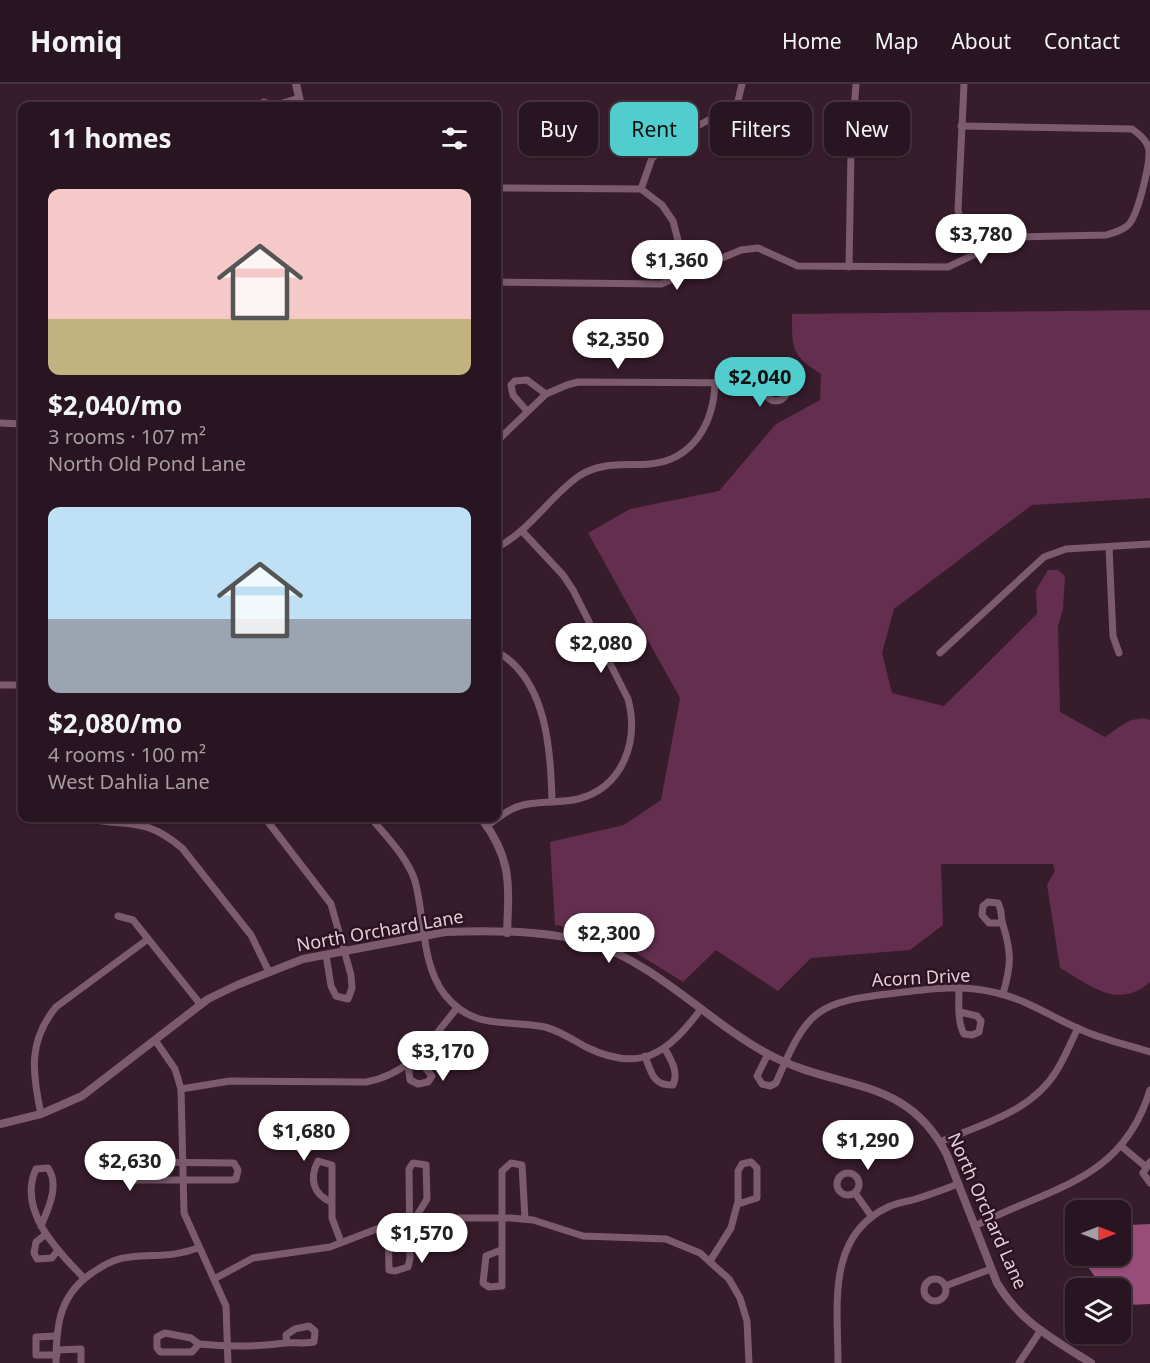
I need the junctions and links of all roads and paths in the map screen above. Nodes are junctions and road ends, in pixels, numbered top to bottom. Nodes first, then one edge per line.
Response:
1 (296, 84) edge
2 (742, 84) edge
3 (856, 84) edge
4 (964, 84) edge
5 (300, 102) edge
6 (961, 126) junction
7 (501, 188) edge
8 (640, 189) junction
9 (976, 254) junction
10 (849, 267) junction
11 (687, 275) junction
12 (501, 282) edge
13 (715, 382) junction
14 (765, 386) dead end
15 (546, 394) junction
16 (527, 411) junction
17 (0, 423) edge
18 (18, 424) edge
19 (501, 437) edge
20 (522, 531) junction
21 (1150, 544) edge
22 (501, 545) edge
23 (1109, 547) junction
24 (940, 653) dead end
25 (1119, 653) dead end
26 (501, 654) edge
27 (0, 685) edge
28 (18, 685) edge
29 (552, 802) junction
30 (501, 816) edge
31 (131, 822) edge
32 (268, 822) edge
33 (374, 822) edge
34 (484, 822) edge
35 (493, 822) edge
36 (487, 826) junction
37 (118, 916) dead end
38 (1002, 923) junction
39 (507, 933) junction
40 (426, 936) junction
41 (148, 939) junction
42 (343, 951) junction
43 (326, 955) junction
44 (269, 972) junction
45 (959, 988) junction
46 (1003, 994) junction
47 (201, 1005) junction
48 (457, 1008) junction
49 (701, 1010) junction
50 (960, 1012) dead end
51 (1078, 1028) junction
52 (154, 1040) junction
53 (665, 1049) junction
54 (1150, 1052) edge
55 (768, 1054) junction
56 (645, 1056) junction
57 (416, 1057) junction
58 (785, 1063) junction
59 (408, 1065) junction
60 (181, 1089) junction
61 (1150, 1090) edge
62 (41, 1113) junction
63 (0, 1124) edge
64 (940, 1142) junction
65 (1121, 1146) junction
66 (182, 1162) junction
67 (1148, 1164) edge
68 (182, 1180) junction
69 (1150, 1183) edge
70 (958, 1184) junction
71 (855, 1193) dead end
72 (331, 1202) junction
73 (738, 1204) junction
74 (872, 1217) junction
75 (413, 1218) junction
76 (501, 1218) junction
77 (525, 1219) junction
78 (388, 1224) junction
79 (41, 1226) junction
80 (975, 1226) junction
81 (45, 1234) junction
82 (341, 1242) junction
83 (198, 1248) junction
84 (58, 1250) junction
85 (501, 1250) junction
86 (710, 1261) junction
87 (991, 1269) junction
88 (84, 1278) junction
89 (214, 1279) junction
90 (945, 1286) dead end
91 (1041, 1330) junction
92 (56, 1336) junction
93 (287, 1343) dead end
94 (199, 1344) junction
95 (228, 1347) junction
96 (57, 1352) junction
97 (56, 1363) edge
98 (81, 1363) edge
99 (228, 1363) edge
100 (749, 1363) edge
101 (838, 1363) edge
102 (1019, 1363) edge
103 (1091, 1363) edge

1 - 5 street
2 - 8 street
3 - 10 street
4 - 6 street
6 - 9 street
6 - 9 street
7 - 8 street
8 - 11 street
9 - 10 street
10 - 11 street
11 - 12 street
13 - 14 street
13 - 15 street
13 - 20 street
15 - 16 street
15 - 16 street
16 - 19 street
17 - 18 street
20 - 22 street
20 - 29 street
21 - 23 street
23 - 24 street
23 - 25 street
26 - 29 street
27 - 28 street
29 - 30 street
31 - 44 street
32 - 42 street
33 - 40 street
34 - 36 street
35 - 36 street
36 - 39 street
37 - 41 street
38 - 38 street
38 - 46 street
39 - 40 street, North Orchard Lane
39 - 49 street, North Orchard Lane
40 - 42 street, North Orchard Lane
40 - 48 street
41 - 47 street
41 - 62 street
42 - 43 street, North Orchard Lane
42 - 43 street
43 - 44 street, North Orchard Lane
44 - 47 street, North Orchard Lane
45 - 46 street, Acorn Drive
45 - 50 street
45 - 58 street, Acorn Drive
46 - 51 street, Acorn Drive
47 - 52 street, North Orchard Lane
48 - 56 street
48 - 57 street
49 - 53 street
49 - 55 street, North Orchard Lane
51 - 54 street, Acorn Drive
51 - 64 street
52 - 60 street
52 - 62 street, North Orchard Lane
53 - 56 street
53 - 56 street
55 - 58 street, North Orchard Lane
55 - 58 street, Acorn Drive
57 - 59 street
57 - 59 street
58 - 64 street, North Orchard Lane
59 - 60 street
60 - 66 street
61 - 65 street
62 - 63 street, North Orchard Lane
64 - 70 street, North Orchard Lane
65 - 67 street
65 - 80 street
66 - 68 street
66 - 68 street
66 - 68 street
67 - 69 street
68 - 83 street
70 - 74 street
70 - 80 street, North Orchard Lane
71 - 74 street
72 - 72 street
72 - 82 street
73 - 73 street
73 - 86 street
74 - 101 street
75 - 75 street
75 - 76 street
75 - 78 street
75 - 78 street
76 - 77 street
76 - 77 street
76 - 85 street
77 - 86 street
78 - 82 street
79 - 79 street
79 - 81 street
80 - 87 street, North Orchard Lane
81 - 84 street
81 - 84 street
82 - 89 street
83 - 88 street
83 - 89 street
84 - 88 street
85 - 85 street
86 - 100 street
87 - 90 street
87 - 91 street, North Orchard Lane
88 - 92 street
89 - 95 street
91 - 102 street
91 - 103 street, North Orchard Lane
92 - 96 street
92 - 96 street
93 - 95 street
94 - 94 street
94 - 95 street
95 - 99 street
96 - 97 street
96 - 98 street

